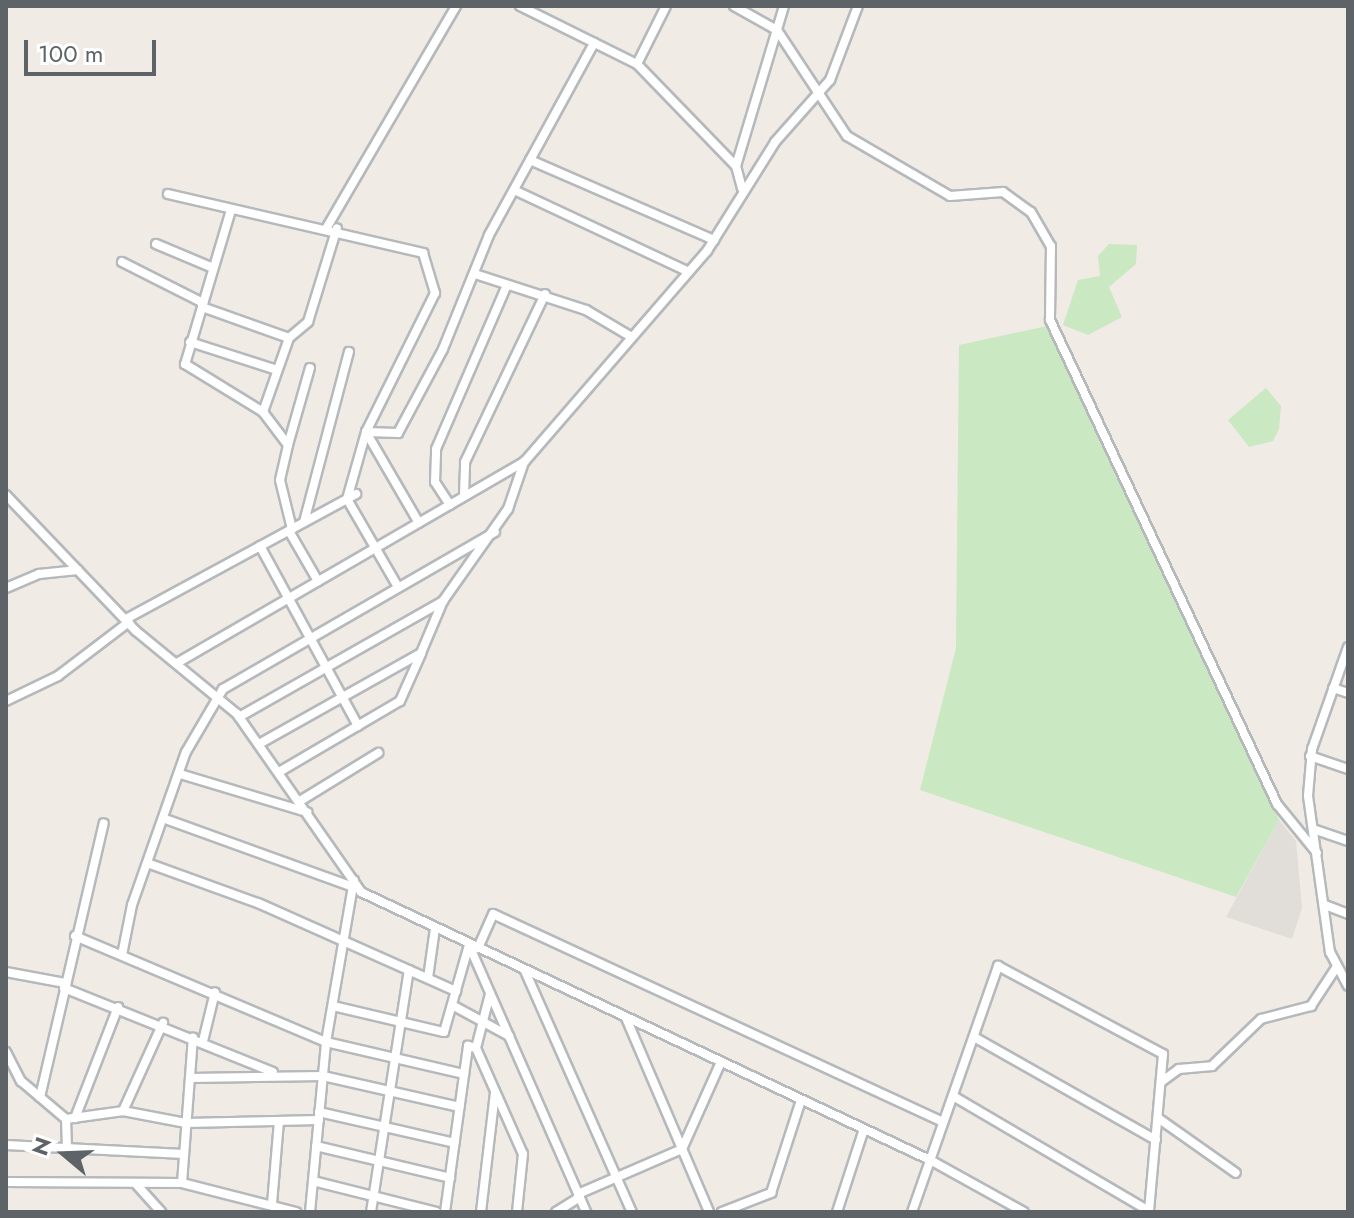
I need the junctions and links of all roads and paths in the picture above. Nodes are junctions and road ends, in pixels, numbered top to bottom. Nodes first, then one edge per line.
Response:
1 (456, 6) edge
2 (520, 6) edge
3 (666, 6) edge
4 (734, 6) edge
5 (784, 6) edge
6 (858, 6) edge
7 (777, 30) junction
8 (594, 43) junction
9 (637, 64) junction
10 (821, 92) junction
11 (530, 160) junction
12 (736, 166) junction
13 (742, 188) junction
14 (514, 190) junction
15 (168, 194) dead end
16 (231, 210) junction
17 (327, 227) junction
18 (337, 228) junction
19 (714, 240) junction
20 (156, 244) dead end
21 (122, 262) dead end
22 (213, 268) junction
23 (689, 272) junction
24 (475, 274) junction
25 (506, 287) junction
26 (545, 294) junction
27 (202, 305) junction
28 (630, 336) junction
29 (289, 338) junction
30 (190, 342) junction
31 (349, 352) dead end
32 (310, 368) dead end
33 (277, 370) junction
34 (263, 412) junction
35 (366, 432) junction
36 (288, 445) junction
37 (525, 461) junction
38 (356, 494) dead end
39 (6, 495) edge
40 (464, 495) junction
41 (347, 499) junction
42 (450, 505) junction
43 (304, 522) junction
44 (419, 523) junction
45 (290, 530) junction
46 (495, 532) junction
47 (260, 546) junction
48 (376, 548) junction
49 (78, 570) junction
50 (318, 581) junction
51 (398, 587) junction
52 (6, 588) edge
53 (289, 598) junction
54 (443, 601) junction
55 (128, 621) junction
56 (312, 637) junction
57 (1348, 647) edge
58 (421, 653) junction
59 (177, 663) junction
60 (325, 668) junction
61 (1333, 688) junction
62 (1348, 693) edge
63 (343, 697) junction
64 (6, 701) edge
65 (216, 701) junction
66 (239, 717) junction
67 (358, 726) junction
68 (259, 744) junction
69 (378, 753) dead end
70 (1310, 756) junction
71 (1348, 769) edge
72 (279, 772) junction
73 (180, 774) junction
74 (300, 801) junction
75 (307, 812) junction
76 (168, 820) junction
77 (104, 823) dead end
78 (1313, 829) junction
79 (1348, 841) edge
80 (1317, 853) junction
81 (150, 864) junction
82 (354, 884) junction
83 (1325, 905) junction
84 (1348, 914) edge
85 (435, 928) junction
86 (75, 936) junction
87 (344, 941) junction
88 (474, 946) junction
89 (122, 955) junction
90 (1336, 968) junction
91 (409, 970) junction
92 (524, 970) junction
93 (6, 972) edge
94 (428, 978) junction
95 (64, 985) junction
96 (1348, 986) edge
97 (456, 991) junction
98 (215, 992) junction
99 (490, 993) junction
100 (452, 1005) junction
101 (333, 1006) junction
102 (118, 1007) junction
103 (625, 1017) junction
104 (398, 1021) junction
105 (483, 1022) junction
106 (163, 1023) junction
107 (509, 1036) junction
108 (193, 1037) junction
109 (974, 1037) junction
110 (203, 1041) junction
111 (326, 1042) junction
112 (476, 1048) junction
113 (6, 1052) edge
114 (390, 1057) junction
115 (721, 1062) junction
116 (278, 1074) junction
117 (464, 1074) junction
118 (323, 1076) junction
119 (190, 1078) junction
120 (1161, 1082) junction
121 (390, 1091) junction
122 (495, 1091) junction
123 (953, 1096) junction
124 (40, 1097) junction
125 (801, 1100) junction
126 (460, 1107) junction
127 (123, 1111) junction
128 (319, 1116) junction
129 (70, 1118) junction
130 (1158, 1118) junction
131 (279, 1121) junction
132 (943, 1122) junction
133 (186, 1123) junction
134 (384, 1127) junction
135 (864, 1129) junction
136 (1156, 1140) junction
137 (455, 1143) junction
138 (6, 1145) edge
139 (316, 1146) junction
140 (67, 1147) junction
141 (682, 1149) junction
142 (184, 1154) junction
143 (930, 1160) junction
144 (379, 1161) junction
145 (1236, 1173) dead end
146 (616, 1177) junction
147 (450, 1178) junction
148 (313, 1181) junction
149 (6, 1182) edge
150 (135, 1183) junction
151 (182, 1183) junction
152 (579, 1195) junction
153 (373, 1196) junction
154 (272, 1204) junction
155 (1149, 1211) edge
156 (161, 1212) edge
157 (296, 1212) edge
158 (310, 1212) edge
159 (371, 1212) edge
160 (436, 1212) edge
161 (445, 1212) edge
162 (481, 1212) edge
163 (517, 1212) edge
164 (556, 1212) edge
165 (586, 1212) edge
166 (632, 1212) edge
167 (709, 1212) edge
168 (722, 1212) edge
169 (837, 1212) edge
170 (912, 1212) edge
171 (1024, 1212) edge

1 - 17 street
2 - 8 street
3 - 9 street
4 - 7 street
5 - 7 street
6 - 10 street
7 - 10 street
7 - 12 street
8 - 9 street
8 - 11 street
9 - 12 street
10 - 13 street
10 - 80 street
11 - 14 street
11 - 19 street
12 - 13 street
13 - 19 street
14 - 23 street
14 - 24 street
15 - 16 street
16 - 17 street
16 - 22 street
17 - 18 street
18 - 29 street
18 - 35 street
19 - 23 street
20 - 22 street
21 - 27 street
22 - 27 street
23 - 28 street
24 - 25 street
24 - 35 street
25 - 26 street
25 - 42 street
26 - 28 street
26 - 40 street
27 - 29 street
27 - 30 street
28 - 37 street
29 - 33 street
30 - 33 street
30 - 34 street
31 - 43 street
32 - 36 street
33 - 34 street
34 - 36 street
35 - 41 street
35 - 44 street
36 - 45 street
37 - 40 street
37 - 46 street
38 - 41 street
39 - 49 street
40 - 42 street
41 - 43 street
41 - 48 street
42 - 44 street
43 - 45 street
44 - 48 street
45 - 47 street
45 - 50 street
46 - 51 street
46 - 54 street
47 - 53 street
47 - 55 street
48 - 50 street
48 - 51 street
49 - 52 street
49 - 55 street
50 - 53 street
51 - 56 street
53 - 56 street
53 - 59 street
54 - 58 street
54 - 60 street
55 - 59 street
55 - 64 street
56 - 60 street
56 - 65 street
57 - 61 street
58 - 63 street
58 - 67 street
59 - 65 street
60 - 63 street
60 - 66 street
61 - 62 street
61 - 70 street
63 - 67 street
63 - 68 street
65 - 66 street
65 - 73 street
66 - 68 street
67 - 72 street
68 - 72 street
69 - 74 street
70 - 71 street
70 - 78 street
72 - 74 street
73 - 75 street
73 - 76 street
74 - 75 street
75 - 82 street
76 - 81 street
76 - 82 street
77 - 86 street
78 - 79 street
78 - 80 street
80 - 83 street
81 - 87 street
81 - 89 street
82 - 85 street
82 - 87 street
83 - 84 street
83 - 90 street
85 - 88 street
85 - 94 street
86 - 89 street
86 - 95 street
87 - 91 street
87 - 101 street
88 - 92 street
88 - 97 street
88 - 99 street
88 - 132 street
89 - 98 street
90 - 96 street
90 - 120 street
91 - 94 street
91 - 104 street
92 - 103 street
92 - 146 street
93 - 95 street
94 - 97 street
95 - 102 street
95 - 124 street
97 - 100 street
98 - 110 street
98 - 111 street
99 - 105 street
99 - 107 street
100 - 104 street
100 - 105 street
101 - 104 street
101 - 111 street
102 - 106 street
102 - 129 street
103 - 115 street
103 - 141 street
104 - 114 street
105 - 107 street
105 - 112 street
106 - 108 street
106 - 127 street
107 - 152 street
108 - 110 street
108 - 119 street
109 - 120 street
109 - 123 street
109 - 136 street
110 - 116 street
111 - 114 street
111 - 118 street
112 - 117 street
112 - 122 street
113 - 124 street
114 - 117 street
114 - 121 street
115 - 125 street
115 - 141 street
116 - 118 street
116 - 119 street
117 - 126 street
118 - 121 street
118 - 128 street
119 - 133 street
120 - 130 street
121 - 126 street
121 - 134 street
122 - 162 street
122 - 163 street
123 - 132 street
123 - 155 street
124 - 129 street
125 - 135 street
125 - 168 street
126 - 137 street
127 - 129 street
127 - 133 street
128 - 131 street
128 - 134 street
128 - 139 street
129 - 140 street
130 - 136 street
130 - 145 street
131 - 133 street
131 - 154 street
132 - 143 street
133 - 142 street
134 - 137 street
134 - 144 street
135 - 143 street
135 - 169 street
136 - 155 street
137 - 147 street
138 - 140 street
139 - 144 street
139 - 148 street
140 - 142 street
141 - 146 street
141 - 167 street
142 - 151 street
143 - 170 street
143 - 171 street
144 - 147 street
144 - 153 street
146 - 152 street
146 - 166 street
147 - 161 street
148 - 153 street
148 - 158 street
149 - 150 street
150 - 151 street
150 - 156 street
151 - 154 street
152 - 164 street
152 - 165 street
153 - 159 street
153 - 160 street
154 - 157 street

